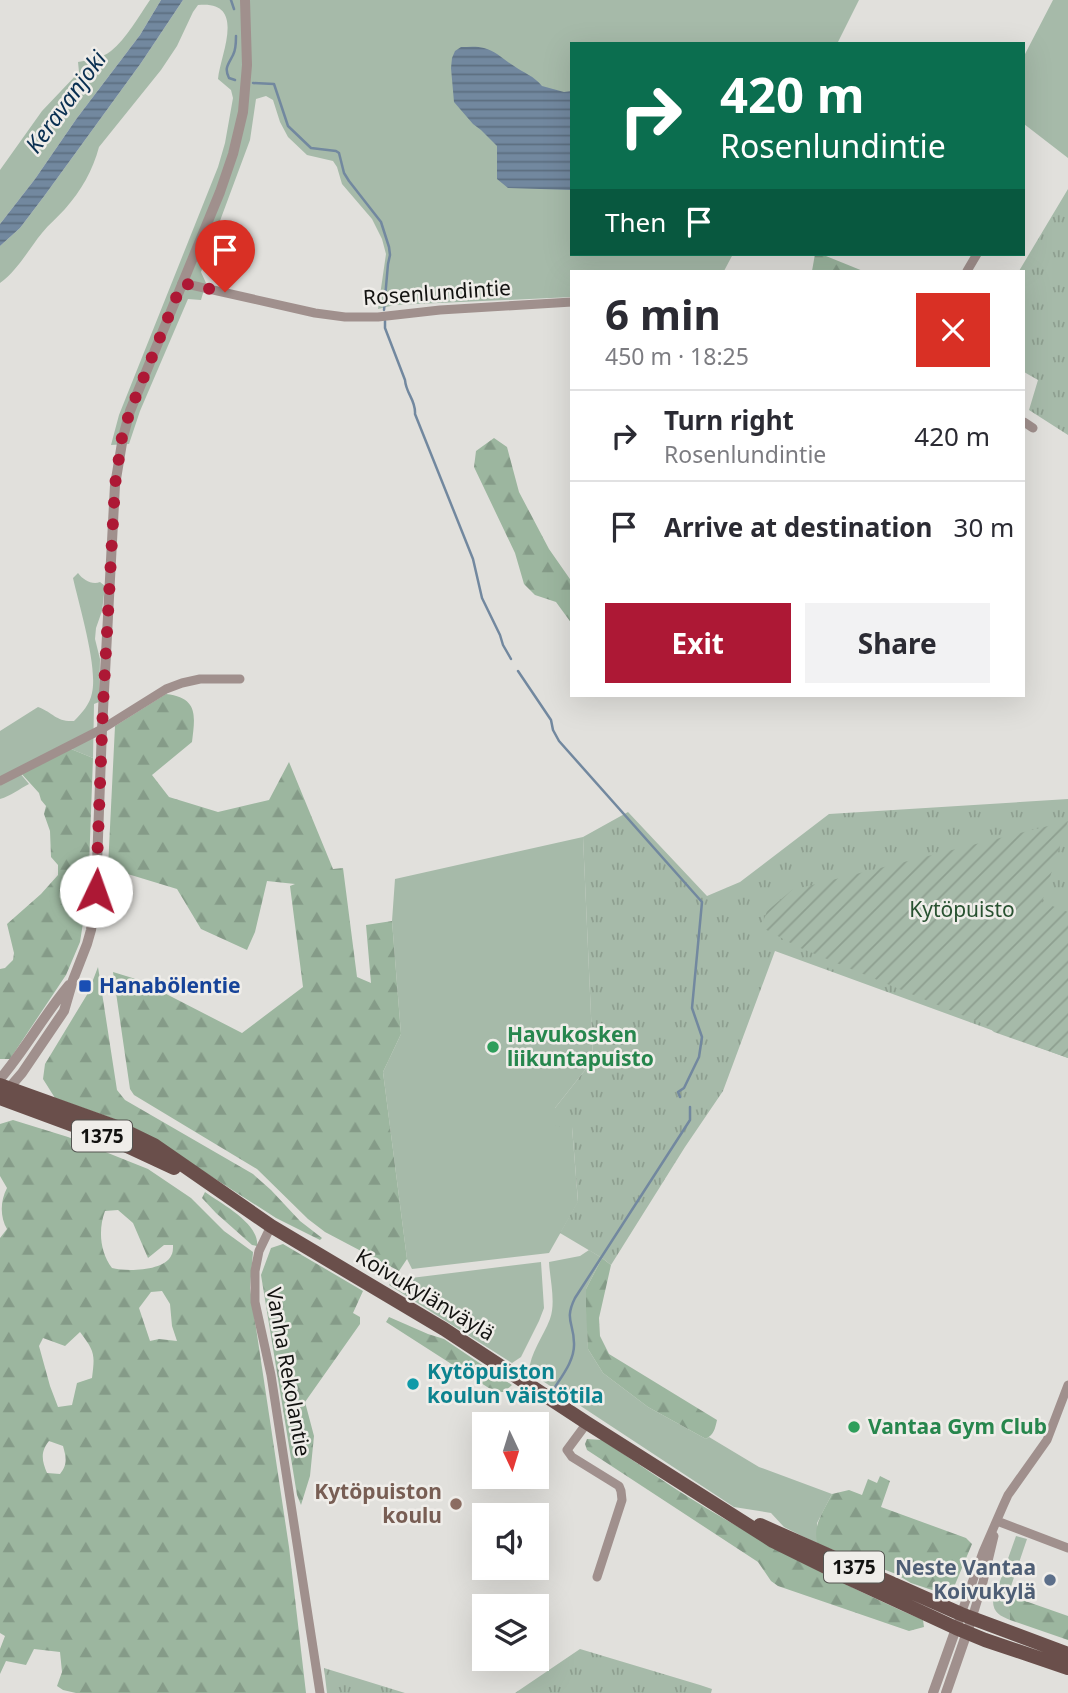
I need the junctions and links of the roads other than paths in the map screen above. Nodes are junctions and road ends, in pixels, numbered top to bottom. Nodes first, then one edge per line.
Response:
1 (245, 0) edge
2 (182, 283) junction
3 (570, 302) edge
4 (1025, 423) edge
5 (1033, 428) dead end
6 (240, 679) dead end
7 (102, 729) junction
8 (0, 781) edge
9 (2, 1088) edge
10 (271, 1226) junction
11 (1068, 1385) edge
12 (587, 1423) junction
13 (997, 1521) junction
14 (1068, 1548) edge
15 (597, 1577) dead end
16 (964, 1623) junction
17 (1068, 1654) edge
18 (1068, 1668) edge
19 (320, 1693) edge
20 (933, 1693) edge
21 (946, 1693) edge

1 - 2 street
2 - 3 street, Rosenlundintie
2 - 7 street
4 - 5 street
6 - 7 street
7 - 8 street
7 - 9 street
9 - 10 main road, Koivukylänväylä / 1375
10 - 12 main road, Koivukylänväylä / 1375
10 - 19 street, Vanha Rekolantie
11 - 13 street
12 - 15 street
12 - 16 main road, Koivukylänväylä / 1375
13 - 14 street
13 - 16 street
16 - 17 main road, Koivukylänväylä / 1375
16 - 18 main road, Koivukylänväylä / 1375
16 - 20 street
16 - 21 street

